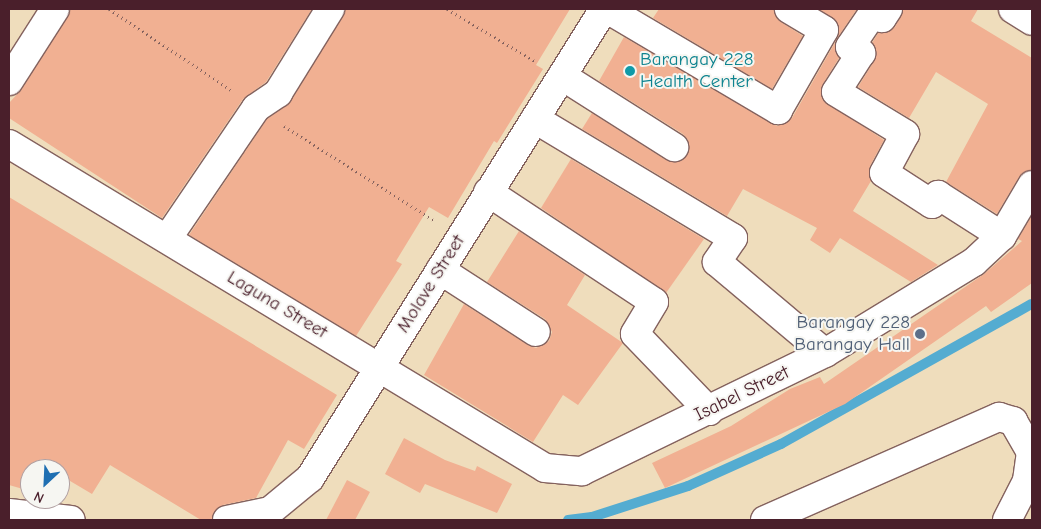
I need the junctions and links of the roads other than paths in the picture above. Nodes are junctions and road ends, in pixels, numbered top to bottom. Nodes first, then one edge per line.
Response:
1 (55, 9) edge
2 (330, 9) edge
3 (605, 9) edge
4 (789, 9) edge
5 (888, 9) edge
6 (1013, 9) edge
7 (1032, 21) edge
8 (562, 76) junction
9 (9, 80) edge
10 (535, 118) junction
11 (9, 144) edge
12 (674, 147) dead end
13 (1032, 185) edge
14 (488, 192) junction
15 (1002, 236) junction
16 (167, 239) junction
17 (440, 270) junction
18 (536, 332) dead end
19 (825, 353) junction
20 (380, 367) junction
21 (709, 410) junction
22 (545, 468) joint
23 (9, 513) edge
24 (71, 520) edge
25 (227, 520) edge
26 (765, 520) edge
27 (1007, 520) edge

1 - 9 street
2 - 16 street
3 - 4 street
3 - 8 street, Molave Street
5 - 15 street
6 - 7 street
8 - 10 street, Molave Street
8 - 12 street
10 - 14 street, Molave Street
10 - 19 street
11 - 16 street, Laguna Street
13 - 15 street, Isabel Street
14 - 17 street, Molave Street
14 - 21 street
15 - 19 street, Isabel Street
16 - 20 street, Laguna Street
17 - 18 street
17 - 20 street, Molave Street
19 - 21 street, Isabel Street
20 - 22 street, Laguna Street
20 - 25 street, Molave Street
21 - 22 street, Isabel Street
23 - 24 street
26 - 27 street

